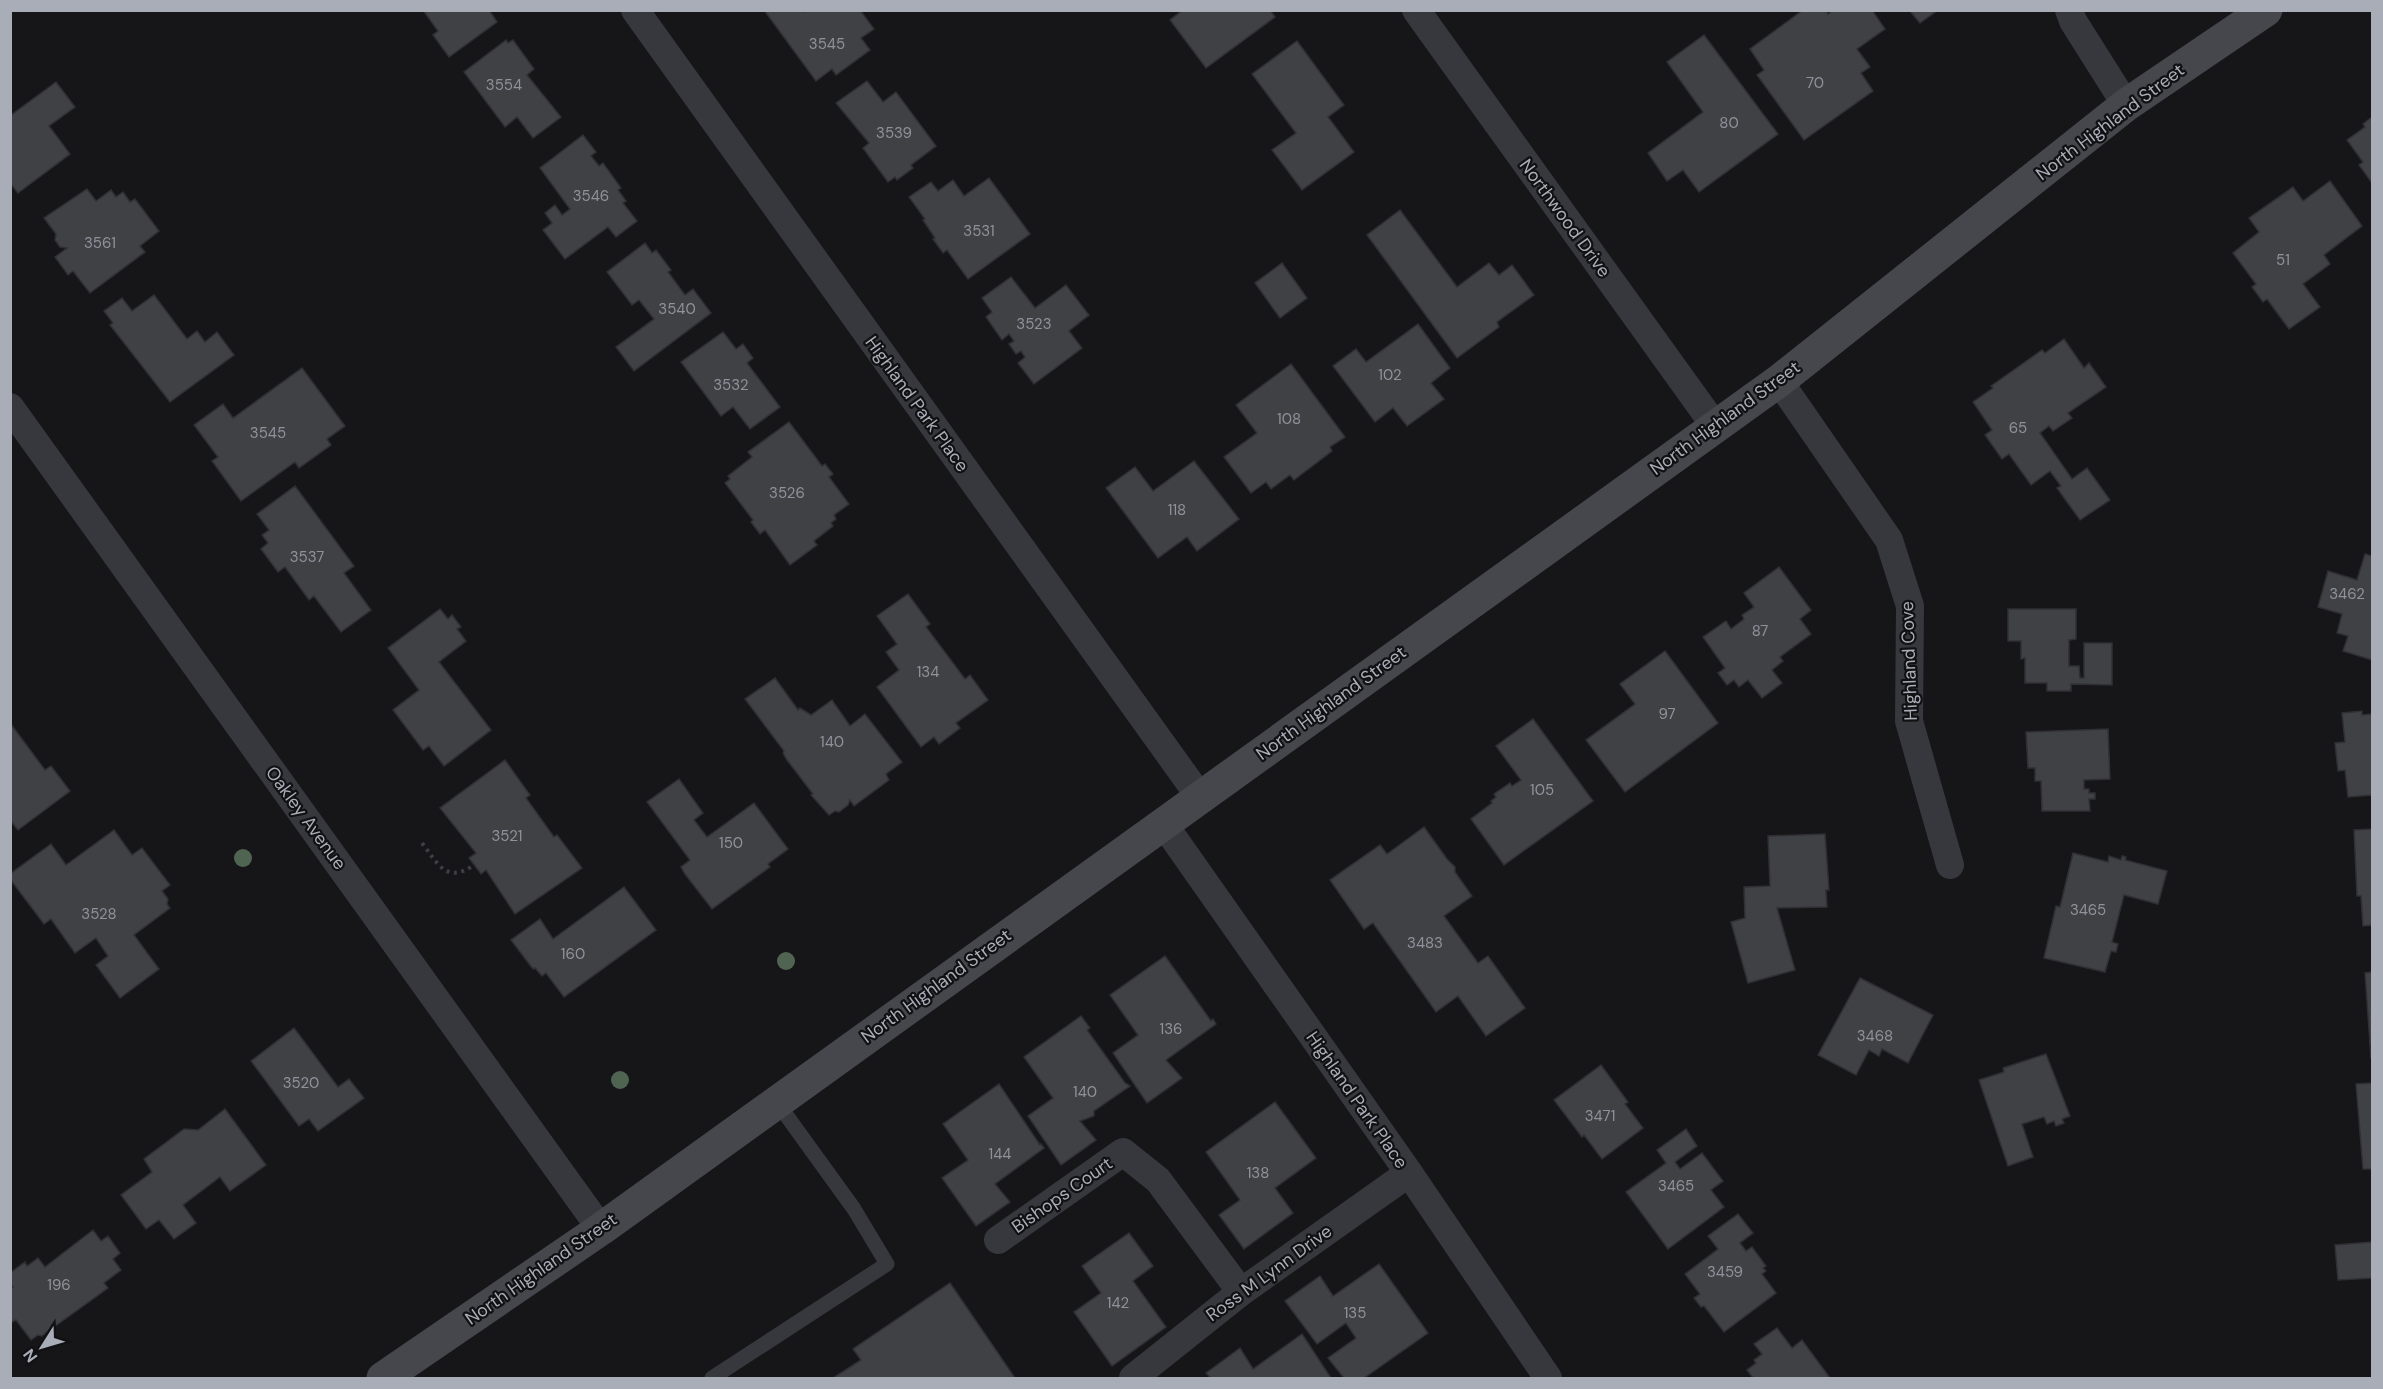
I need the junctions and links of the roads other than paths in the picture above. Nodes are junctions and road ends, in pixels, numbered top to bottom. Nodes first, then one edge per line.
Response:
1 (634, 10) edge
2 (1416, 10) edge
3 (2069, 10) edge
4 (2266, 10) edge
5 (2126, 105) junction
6 (1779, 381) junction
7 (10, 407) edge
8 (1715, 426) junction
9 (1200, 797) junction
10 (1163, 823) junction
11 (1950, 866) dead end
12 (776, 1101) junction
13 (1409, 1173) junction
14 (601, 1229) junction
15 (998, 1240) dead end
16 (1241, 1292) junction
17 (383, 1378) edge
18 (712, 1378) edge
19 (1133, 1378) edge
20 (1548, 1378) edge

1 - 9 street, Highland Park Place
2 - 8 street, Northwood Drive
3 - 5 street
4 - 5 main road, North Highland Street
5 - 6 main road, North Highland Street
6 - 8 main road, North Highland Street
6 - 11 street, Highland Cove
7 - 14 street, Oakley Avenue
8 - 9 main road, North Highland Street
9 - 10 main road, North Highland Street
10 - 12 main road, North Highland Street
10 - 13 street, Highland Park Place
12 - 14 main road, North Highland Street
12 - 18 lane
13 - 16 street, Ross M Lynn Drive
13 - 20 street, Highland Park Place
14 - 17 main road, North Highland Street
15 - 16 street, Bishops Court
16 - 19 street, Ross M Lynn Drive

